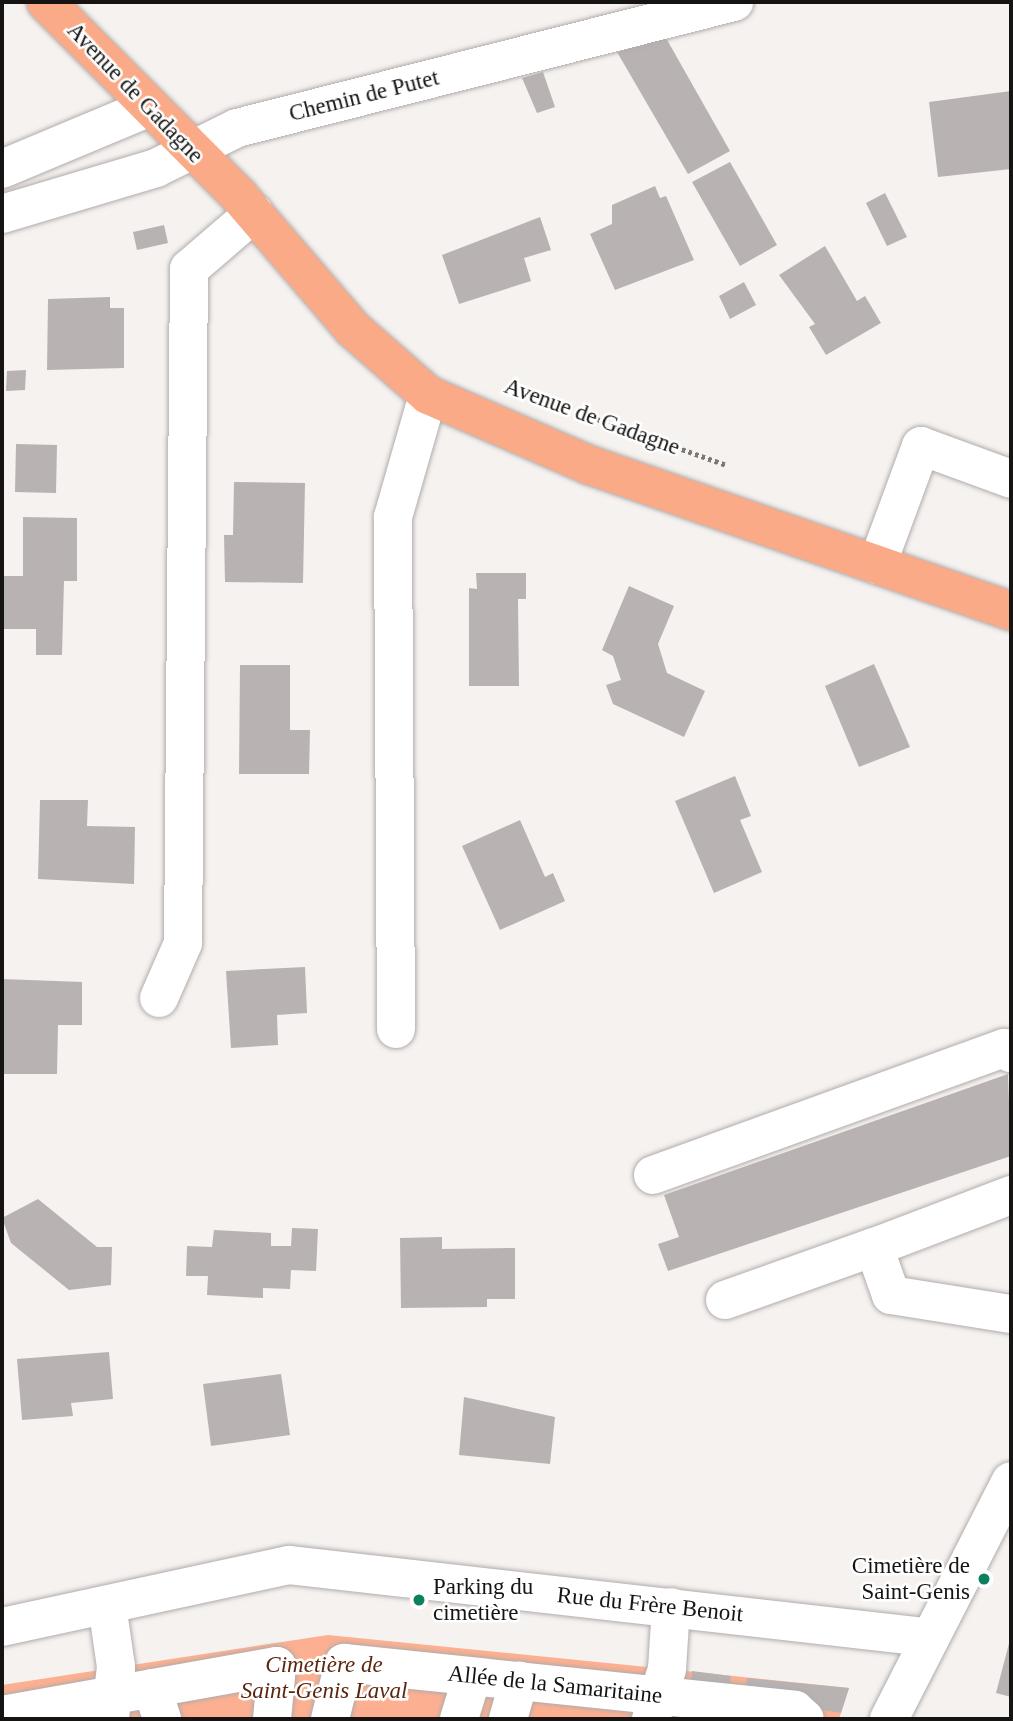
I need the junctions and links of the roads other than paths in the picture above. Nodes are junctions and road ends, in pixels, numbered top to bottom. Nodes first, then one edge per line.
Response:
1 (46, 2) edge
2 (734, 2) edge
3 (150, 107) junction
4 (192, 152) junction
5 (2, 169) edge
6 (254, 213) junction
7 (2, 214) edge
8 (428, 395) junction
9 (1011, 479) edge
10 (877, 565) junction
11 (1011, 611) edge
12 (159, 998) dead end
13 (396, 1029) dead end
14 (1011, 1053) edge
15 (653, 1175) dead end
16 (1011, 1195) edge
17 (874, 1247) junction
18 (725, 1300) dead end
19 (1011, 1314) edge
20 (1011, 1481) edge
21 (1001, 1524) edge
22 (107, 1605) junction
23 (671, 1607) junction
24 (2, 1627) edge
25 (926, 1637) junction
26 (472, 1677) junction
27 (519, 1681) junction
28 (157, 1704) edge
29 (112, 1707) edge
30 (654, 1708) edge
31 (56, 1712) edge
32 (2, 1715) edge
33 (268, 1718) edge
34 (330, 1719) edge
35 (459, 1719) edge
36 (508, 1719) edge
37 (806, 1719) edge
38 (889, 1719) edge

1 - 3 main road, Avenue de Gadagne
2 - 4 street, Chemin de Putet
3 - 4 main road, Avenue de Gadagne
3 - 5 street
4 - 6 main road, Avenue de Gadagne
4 - 7 street, Chemin de Putet
6 - 8 main road, Avenue de Gadagne
6 - 12 street
8 - 10 main road, Avenue de Gadagne
8 - 13 street
9 - 10 street
10 - 11 main road, Avenue de Gadagne
14 - 15 street
16 - 17 street
17 - 18 street
17 - 19 street
20 - 21 street
21 - 25 street
22 - 23 street, Rue du Frère Benoit
22 - 24 street, Rue du Frère Benoit
22 - 29 street
23 - 25 street, Rue du Frère Benoit
23 - 30 street
25 - 38 street
26 - 27 street, Allée de la Samaritaine
26 - 34 street, Allée de la Samaritaine
26 - 35 street
27 - 30 street, Allée de la Samaritaine
27 - 36 street
28 - 29 street
28 - 33 street
29 - 31 street
30 - 37 street, Allée de la Samaritaine
31 - 32 street

